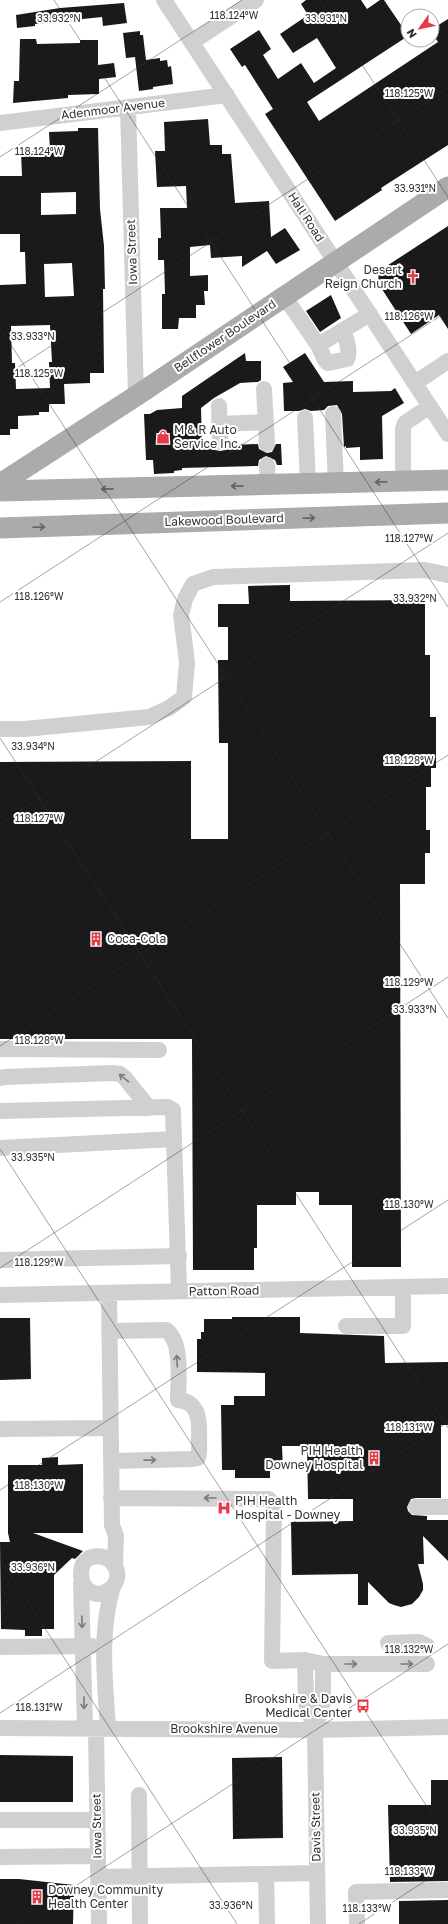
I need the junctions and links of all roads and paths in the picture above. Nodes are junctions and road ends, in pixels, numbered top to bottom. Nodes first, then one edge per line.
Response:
1 (164, 0) edge
2 (256, 0) edge
3 (192, 42) junction
4 (226, 95) junction
5 (128, 107) junction
6 (0, 123) edge
7 (448, 187) edge
8 (336, 262) junction
9 (284, 296) junction
10 (370, 314) junction
11 (343, 330) junction
12 (318, 345) junction
13 (448, 361) edge
14 (415, 382) junction
15 (264, 389) dead end
16 (136, 396) junction
17 (219, 406) dead end
18 (430, 406) junction
19 (333, 414) dead end
20 (305, 418) dead end
21 (266, 422) junction
22 (220, 424) junction
23 (448, 434) edge
24 (220, 442) dead end
25 (267, 444) dead end
26 (448, 480) edge
27 (403, 481) junction
28 (0, 484) edge
29 (308, 484) junction
30 (336, 484) junction
31 (0, 491) edge
32 (448, 513) edge
33 (0, 528) edge
34 (448, 575) edge
35 (0, 729) edge
36 (0, 1049) edge
37 (159, 1050) dead end
38 (0, 1078) edge
39 (149, 1108) junction
40 (0, 1111) edge
41 (174, 1139) junction
42 (0, 1148) edge
43 (179, 1256) junction
44 (0, 1260) edge
45 (448, 1286) edge
46 (403, 1287) junction
47 (179, 1291) junction
48 (109, 1293) junction
49 (0, 1295) edge
50 (346, 1326) dead end
51 (109, 1331) junction
52 (110, 1428) junction
53 (0, 1429) edge
54 (111, 1461) junction
55 (111, 1498) junction
56 (448, 1507) edge
57 (416, 1508) dead end
58 (112, 1525) junction
59 (90, 1559) junction
60 (115, 1566) junction
61 (82, 1583) junction
62 (113, 1586) junction
63 (388, 1643) dead end
64 (104, 1646) junction
65 (427, 1646) dead end
66 (0, 1647) edge
67 (82, 1647) junction
68 (305, 1660) junction
69 (323, 1664) junction
70 (427, 1664) dead end
71 (0, 1728) edge
72 (96, 1728) junction
73 (448, 1728) edge
74 (315, 1730) junction
75 (139, 1795) dead end
76 (0, 1820) edge
77 (97, 1820) junction
78 (98, 1856) junction
79 (0, 1857) edge
80 (317, 1873) junction
81 (266, 1874) junction
82 (140, 1876) junction
83 (98, 1877) junction
84 (448, 1890) edge
85 (99, 1924) edge
86 (140, 1924) edge
87 (267, 1924) edge
88 (318, 1924) edge
89 (357, 1924) edge

1 - 3 street, Hall Road
2 - 3 street
3 - 4 street, Hall Road
4 - 5 street, Adenmoor Avenue
4 - 8 street, Hall Road
5 - 6 street, Adenmoor Avenue
5 - 16 street, Iowa Street
7 - 8 main road, Bellflower Boulevard
8 - 9 main road, Bellflower Boulevard
8 - 10 street, Hall Road
9 - 12 street
9 - 16 main road, Bellflower Boulevard
10 - 11 street
10 - 14 street, Hall Road
11 - 12 street
11 - 12 street
13 - 14 street
14 - 18 street, Hall Road
15 - 21 street
16 - 28 main road, Bellflower Boulevard
17 - 22 street
18 - 23 street, Hall Road
18 - 27 street
19 - 30 street
20 - 29 street
21 - 22 street
21 - 25 street
22 - 24 street
26 - 27 main road
27 -> 30 main road
29 - 30 main road
29 -> 31 main road
33 -> 32 main road, Lakewood Boulevard
34 - 35 street
36 - 37 street
39 -> 38 street
39 - 40 street
39 - 41 street
41 - 42 street
41 - 43 street
43 - 44 street
43 - 47 street
45 - 46 street, Patton Road
46 - 47 street, Patton Road
46 - 50 street
47 - 48 street, Patton Road
48 - 49 street, Patton Road
48 - 51 street
51 - 52 street
54 -> 51 street
52 - 53 street
52 - 54 street
54 - 55 street
55 - 58 street
68 -> 55 street
56 - 57 street
58 - 59 street
58 - 60 street
59 - 60 street
59 - 61 street
60 - 62 street
61 - 62 street
61 -> 67 street
62 - 64 street
63 - 65 street
64 - 67 street
64 - 72 street
66 - 67 street
67 -> 72 street
68 - 69 street
68 - 74 street
69 -> 70 street
69 - 74 street
71 - 72 street, Brookshire Avenue
72 - 74 street, Brookshire Avenue
72 - 77 street, Iowa Street
73 - 74 street, Brookshire Avenue
74 - 80 street, Davis Street
75 - 82 street
76 - 77 street
77 - 78 street, Iowa Street
78 - 79 street
78 - 83 street, Iowa Street
80 - 81 street
80 - 88 street, Davis Street
81 - 82 street
81 - 87 street
82 - 83 street
82 - 86 street
83 - 85 street, Iowa Street
84 - 89 street

